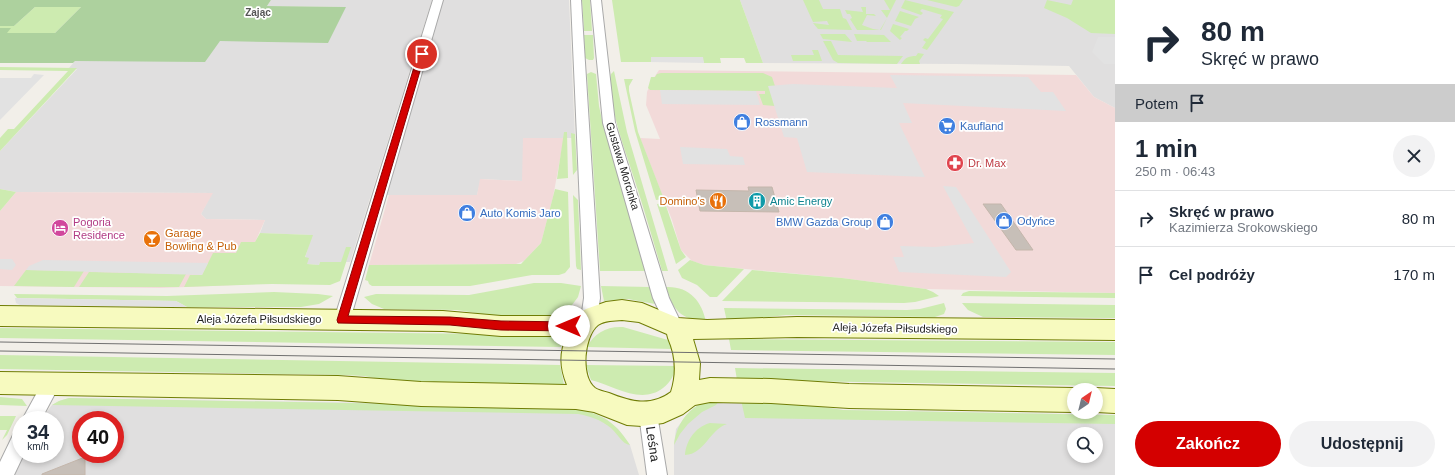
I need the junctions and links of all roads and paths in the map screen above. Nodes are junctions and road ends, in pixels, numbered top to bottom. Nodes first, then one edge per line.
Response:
1 (438, 0) edge
2 (576, 0) edge
3 (596, 0) edge
4 (579, 66) junction
5 (602, 66) junction
6 (0, 316) edge
7 (342, 320) junction
8 (588, 320) junction
9 (674, 327) junction
10 (1115, 330) edge
11 (0, 383) edge
12 (51, 384) junction
13 (587, 398) junction
14 (681, 400) junction
15 (1067, 400) edge
16 (1103, 400) edge
17 (1115, 401) edge
18 (36, 411) edge
19 (648, 414) junction
20 (12, 459) edge
21 (4, 475) edge
22 (657, 475) edge

1 - 7 street
2 - 4 street
3 - 5 street, Gustawa Morcinka
4 - 5 street
4 - 8 street
5 - 9 street, Gustawa Morcinka
6 - 7 street, Aleja Józefa Piłsudskiego
7 - 8 street, Aleja Józefa Piłsudskiego
8 - 9 street
8 - 13 street
9 - 10 street, Aleja Józefa Piłsudskiego
9 - 14 street
11 - 12 street
12 - 13 street
12 - 18 street
13 - 19 street
14 - 15 street
14 - 19 street
16 - 17 street
19 - 22 street, Leśna
20 - 21 street

